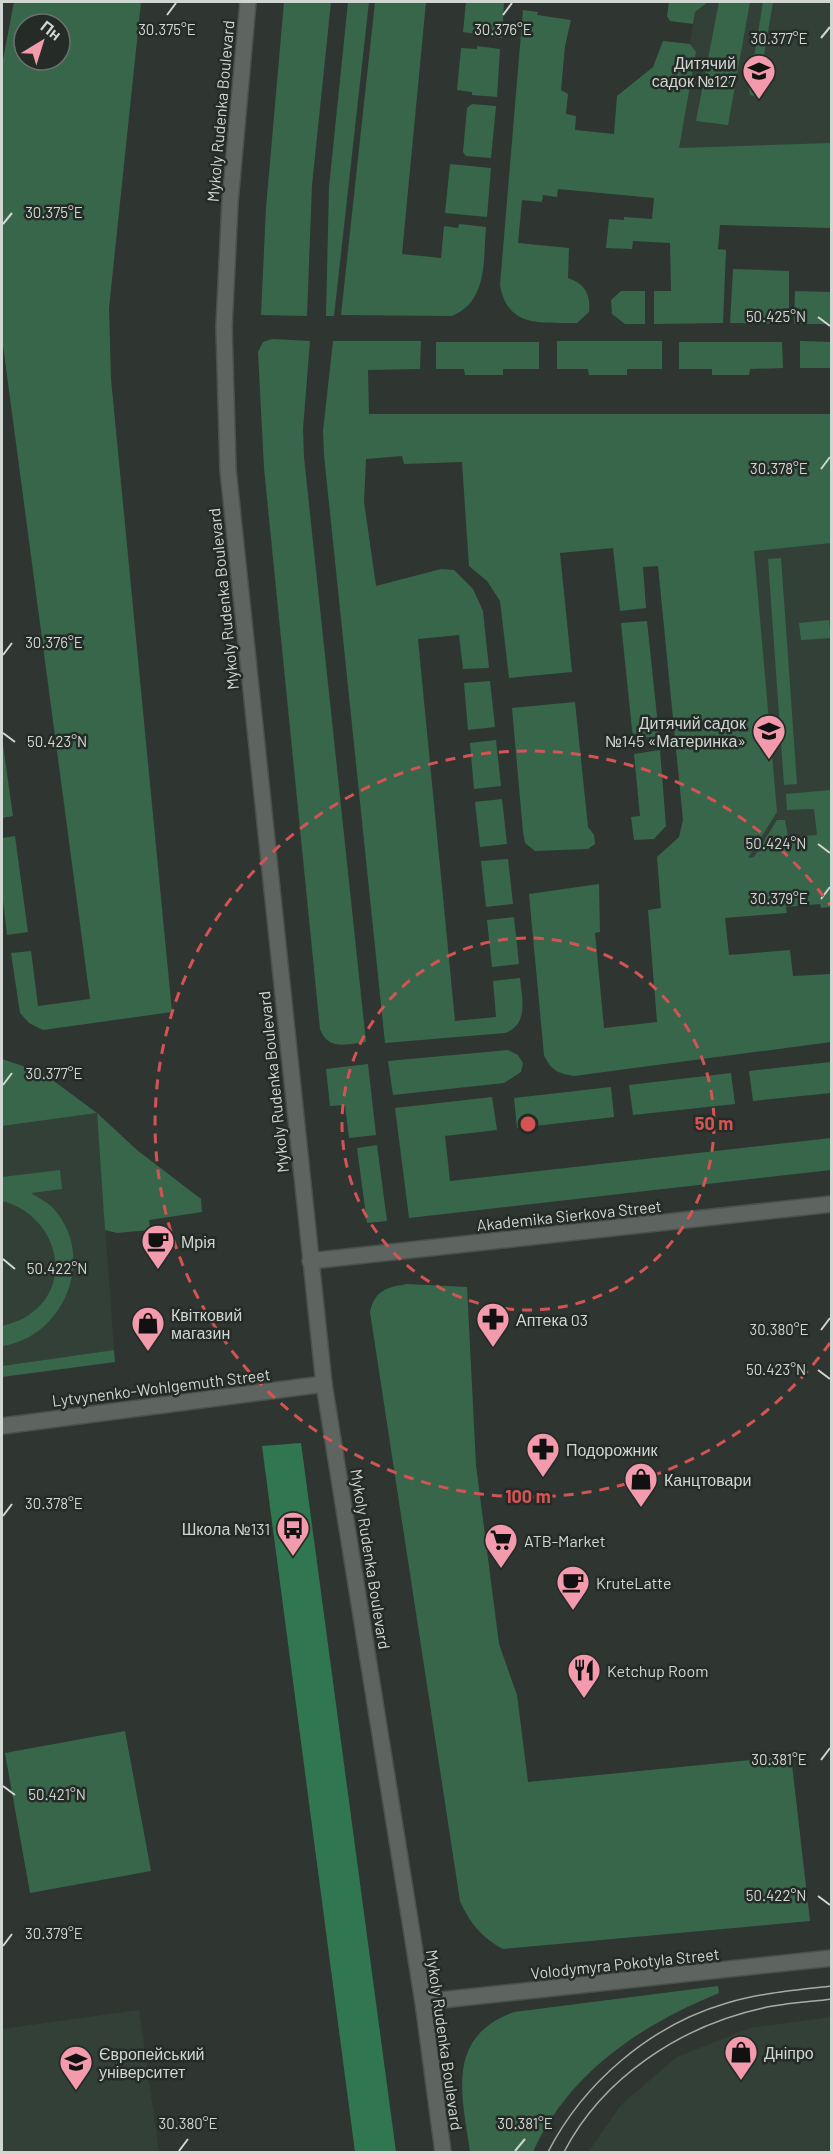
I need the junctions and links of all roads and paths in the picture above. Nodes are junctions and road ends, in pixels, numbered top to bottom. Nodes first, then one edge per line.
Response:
1 (248, 2) edge
2 (831, 1204) edge
3 (310, 1261) junction
4 (324, 1384) junction
5 (2, 1426) edge
6 (831, 1958) edge
7 (423, 2002) junction
8 (443, 2152) edge

1 - 3 street, Mykoly Rudenka Boulevard
2 - 3 street, Akademika Sierkova Street
3 - 4 street, Mykoly Rudenka Boulevard
4 - 5 street, Lytvynenko-Wohlgemuth Street
4 - 7 street, Mykoly Rudenka Boulevard
6 - 7 street, Volodymyra Pokotyla Street
7 - 8 street, Mykoly Rudenka Boulevard

